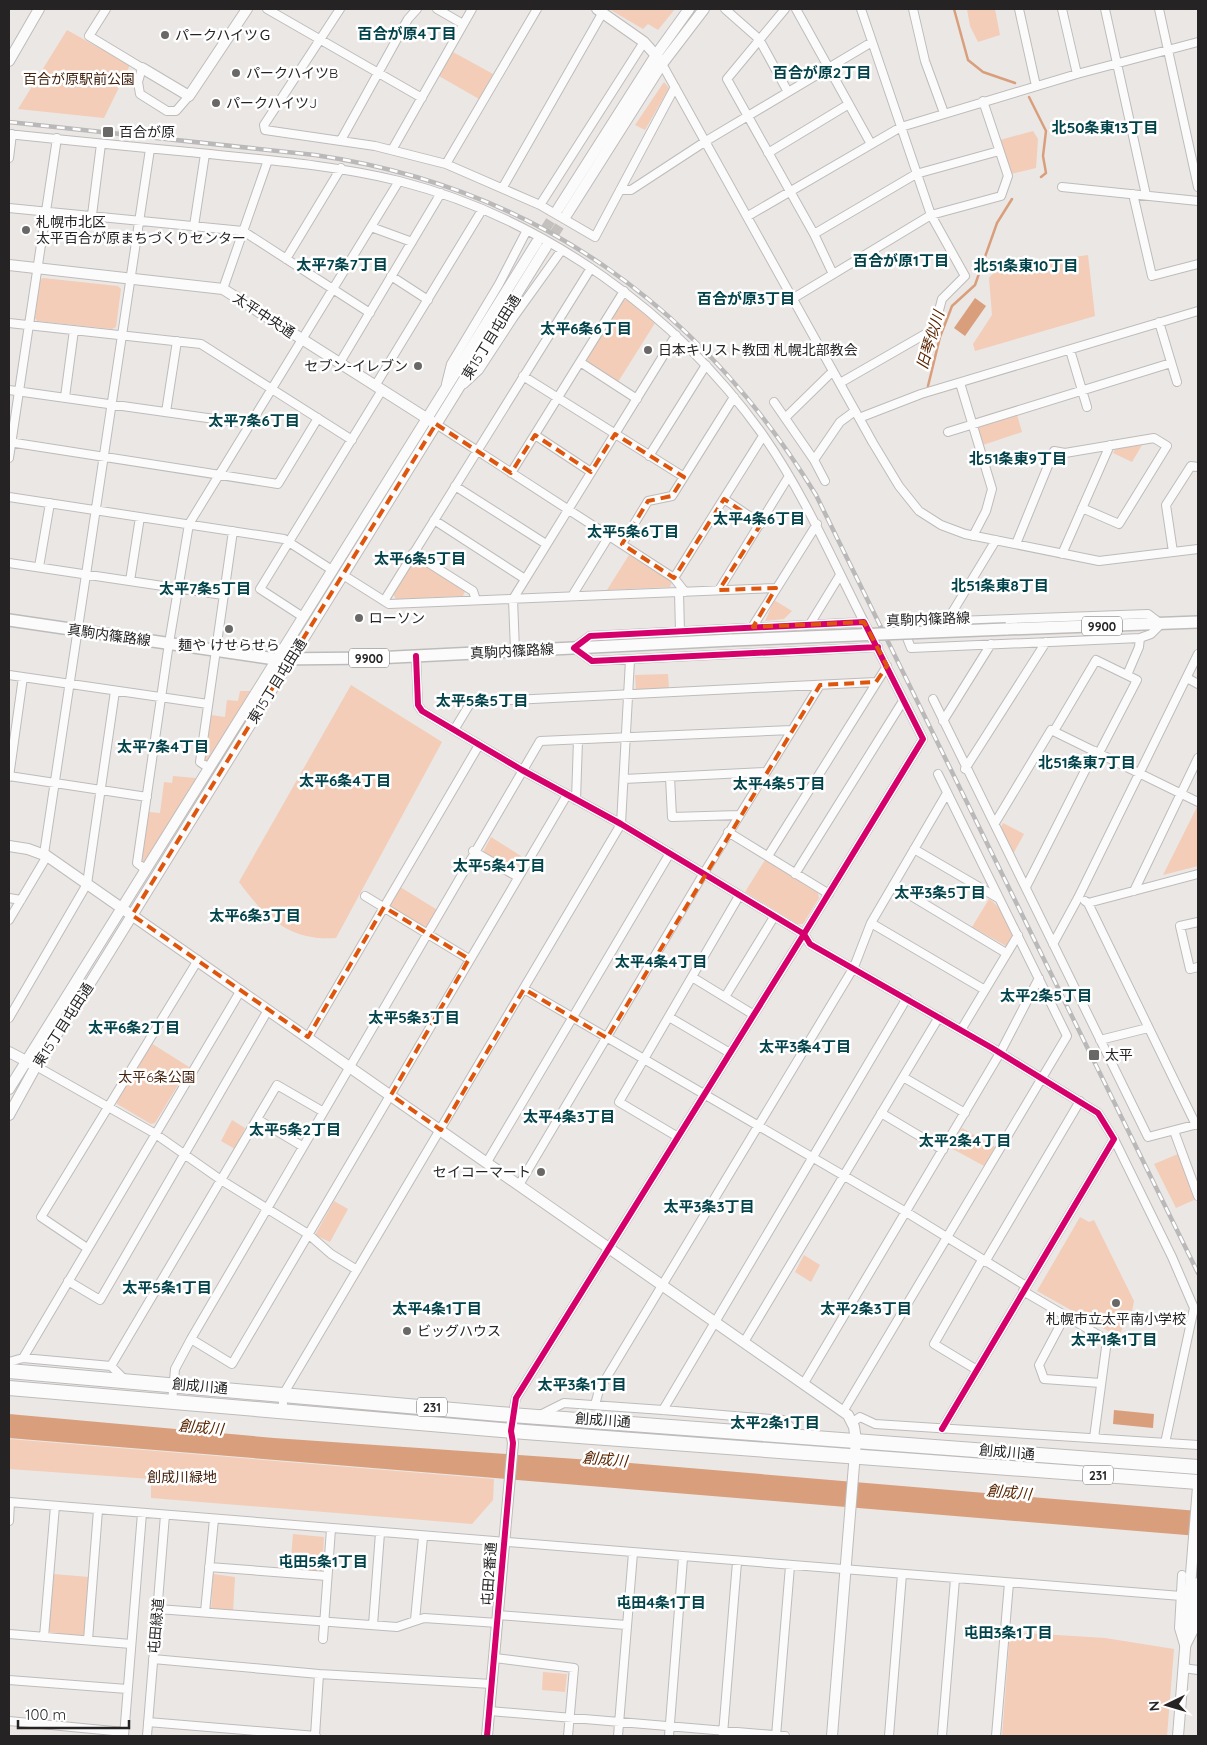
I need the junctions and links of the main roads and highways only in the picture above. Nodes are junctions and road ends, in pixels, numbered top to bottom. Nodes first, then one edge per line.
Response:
1 (9, 620) edge
2 (1198, 622) edge
3 (9, 1371) edge
4 (9, 1388) edge
5 (1198, 1467) edge
6 (1198, 1482) edge

1 - 2 main road, 真駒内篠路線 / 9900, bridge
3 - 5 highway, 創成川通 / 231
4 - 6 highway, 創成川通 / 231

